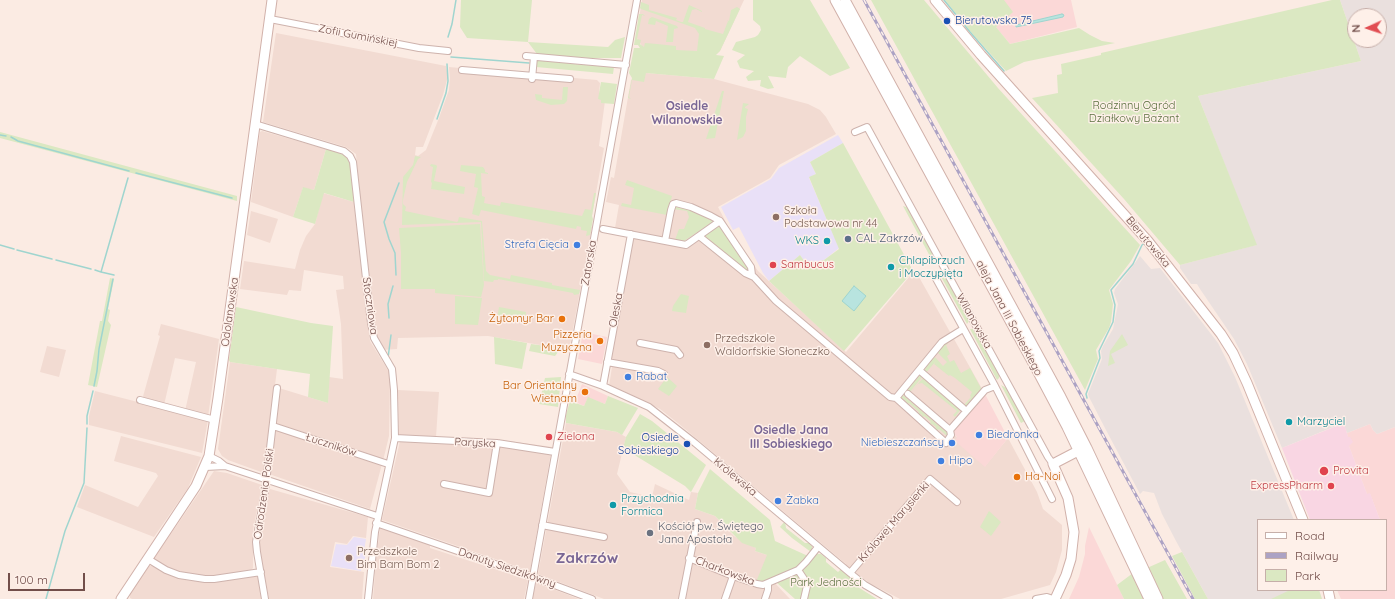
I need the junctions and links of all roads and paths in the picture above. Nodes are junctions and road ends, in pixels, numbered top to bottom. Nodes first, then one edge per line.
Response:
1 (272, 0) edge
2 (637, 0) edge
3 (834, 0) edge
4 (845, 0) edge
5 (935, 0) edge
6 (270, 19) junction
7 (448, 51) dead end
8 (526, 56) dead end
9 (534, 57) junction
10 (626, 65) junction
11 (462, 70) dead end
12 (533, 77) junction
13 (570, 79) dead end
14 (255, 124) junction
15 (856, 132) dead end
16 (720, 221) junction
17 (603, 228) dead end
18 (631, 234) junction
19 (698, 236) junction
20 (665, 241) junction
21 (934, 275) dead end
22 (752, 276) junction
23 (963, 328) junction
24 (640, 343) dead end
25 (680, 355) dead end
26 (607, 362) junction
27 (919, 370) junction
28 (569, 374) junction
29 (664, 374) dead end
30 (603, 386) junction
31 (995, 386) junction
32 (277, 388) dead end
33 (908, 394) dead end
34 (896, 398) junction
35 (140, 400) dead end
36 (963, 408) dead end
37 (215, 420) junction
38 (273, 426) junction
39 (950, 430) junction
40 (395, 438) junction
41 (497, 443) junction
42 (1078, 451) junction
43 (555, 452) junction
44 (209, 456) junction
45 (1094, 463) junction
46 (388, 464) junction
47 (1053, 464) junction
48 (225, 466) junction
49 (205, 467) junction
50 (266, 479) junction
51 (444, 484) dead end
52 (1052, 498) dead end
53 (958, 502) dead end
54 (378, 516) junction
55 (1303, 519) edge
56 (697, 522) dead end
57 (376, 523) junction
58 (542, 525) junction
59 (604, 537) dead end
60 (818, 547) junction
61 (689, 558) junction
62 (148, 559) junction
63 (798, 570) junction
64 (261, 572) junction
65 (850, 573) junction
66 (733, 576) junction
67 (533, 577) junction
68 (768, 583) junction
69 (123, 598) edge
70 (265, 599) edge
71 (368, 599) edge
72 (529, 599) edge
73 (592, 599) edge
74 (682, 599) edge
75 (725, 599) edge
76 (766, 599) edge
77 (804, 599) edge
78 (889, 599) edge
79 (1036, 599) edge
80 (1054, 599) edge
81 (1149, 599) edge
82 (1158, 599) edge

1 - 6 street, Odolanowska
2 - 10 street, Zatorska
3 - 42 street, aleja Jana III Sobieskiego
4 - 45 street, aleja Jana III Sobieskiego
5 - 55 street, Bierutowska
6 - 7 street, Zofii Gumińskiej
6 - 14 street, Odolanowska
8 - 9 street
9 - 10 street
9 - 12 street
10 - 28 street, Zatorska
11 - 12 street
12 - 13 street
14 - 37 street, Odolanowska
14 - 40 street, Stoczniowa
15 - 47 street, Wilanowska
16 - 19 street
16 - 20 street
16 - 22 street
17 - 18 street
18 - 20 street
18 - 26 street, Oleska
19 - 20 street
19 - 22 street
21 - 23 street
22 - 34 street
23 - 27 street
23 - 31 street
24 - 25 street
26 - 29 street
26 - 30 street, Oleska
27 - 34 street
27 - 36 street
28 - 30 street, Królewska
28 - 43 street, Zatorska
30 - 60 street, Królewska
31 - 39 street
31 - 52 street
32 - 38 street, Odrodzenia Polski
33 - 39 street
34 - 39 street
35 - 37 street
37 - 44 street, Odolanowska
38 - 46 street, Łuczników
38 - 50 street, Odrodzenia Polski
40 - 41 street, Paryska
40 - 46 street, Stoczniowa
41 - 43 street, Paryska
41 - 51 street
42 - 45 street
42 - 47 street
42 - 81 street, aleja Jana III Sobieskiego
43 - 58 street, Zatorska
44 - 48 street
44 - 49 street, Odolanowska
45 - 82 street, aleja Jana III Sobieskiego
46 - 54 street, Stoczniowa
47 - 80 street, Wilanowska
48 - 49 street
48 - 50 street
49 - 62 street, Odolanowska
50 - 54 street
50 - 64 street, Odrodzenia Polski
53 - 65 street, Królowej Marysieńki
54 - 57 street, Stoczniowa
56 - 61 street
57 - 67 street, Danuty Siedzikówny
57 - 71 street, Stoczniowa
58 - 59 street
58 - 67 street, Zatorska
60 - 63 street, Charkowska
60 - 65 street, Królewska
61 - 66 street, Charkowska
61 - 74 street
62 - 64 street
62 - 69 street, Odolanowska
63 - 68 street, Charkowska
63 - 77 street
64 - 70 street, Odrodzenia Polski
65 - 78 street, Królewska
66 - 68 street, Charkowska
66 - 75 street
67 - 72 street, Zatorska
67 - 73 street, Danuty Siedzikówny
68 - 76 street
79 - 80 street

